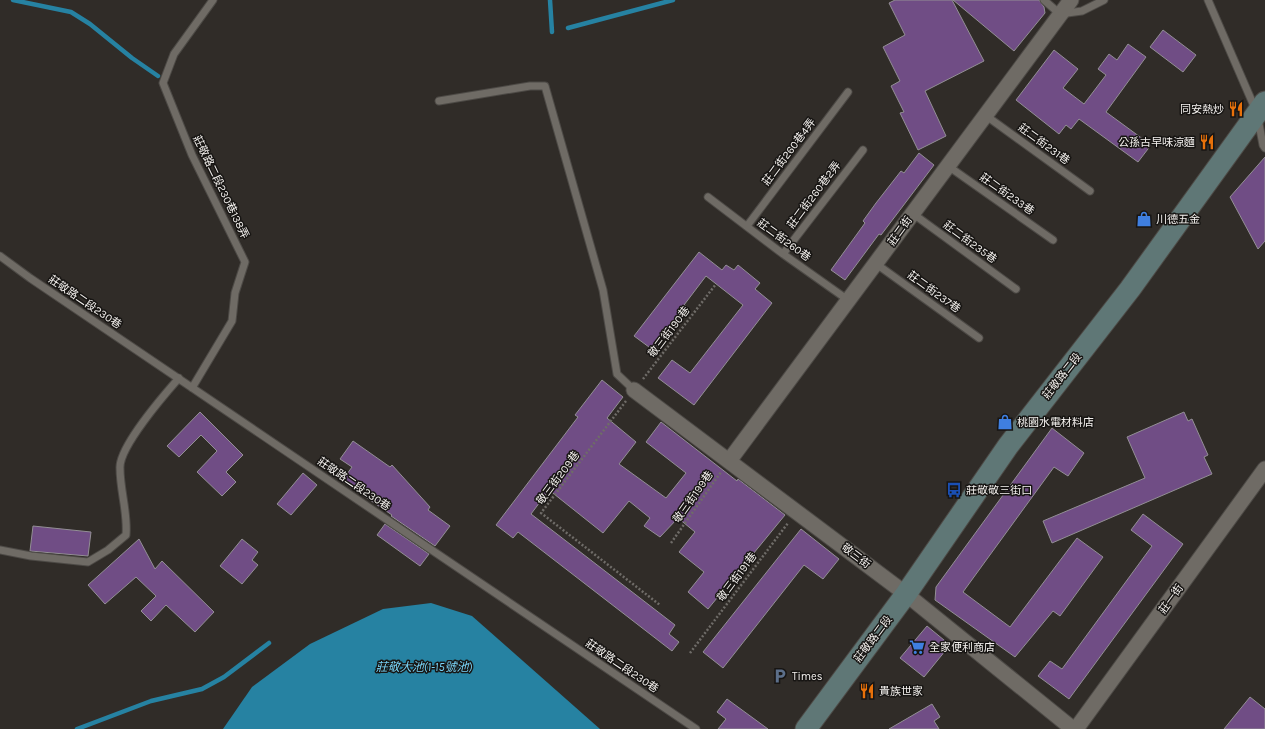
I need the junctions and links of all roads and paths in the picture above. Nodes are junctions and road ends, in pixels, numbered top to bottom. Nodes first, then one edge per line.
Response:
1 (213, 0) edge
2 (1044, 0) edge
3 (1071, 0) edge
4 (1104, 0) edge
5 (1208, 0) edge
6 (1060, 14) junction
7 (848, 92) dead end
8 (439, 101) dead end
9 (1261, 108) edge
10 (985, 115) junction
11 (1265, 148) edge
12 (863, 150) dead end
13 (948, 166) junction
14 (1090, 191) dead end
15 (708, 197) dead end
16 (912, 213) junction
17 (747, 226) junction
18 (1053, 240) dead end
19 (783, 254) junction
20 (0, 256) edge
21 (875, 263) junction
22 (716, 284) dead end
23 (1016, 289) dead end
24 (848, 300) junction
25 (979, 338) dead end
26 (179, 378) junction
27 (192, 388) junction
28 (634, 390) junction
29 (729, 461) junction
30 (1265, 469) edge
31 (797, 511) junction
32 (671, 543) dead end
33 (0, 550) edge
34 (906, 594) junction
35 (660, 605) dead end
36 (690, 653) dead end
37 (696, 729) edge
38 (806, 729) edge
39 (1072, 729) edge
40 (1076, 729) edge

1 - 27 lane, 莊敬路二段230巷138弄
2 - 6 lane
3 - 6 street, 莊二街
4 - 6 lane
5 - 9 lane
6 - 10 street, 莊二街
7 - 17 lane, 莊二街260巷4弄
8 - 28 lane
9 - 11 lane
9 - 34 street, 莊敬路二段
10 - 13 street, 莊二街
10 - 14 lane, 莊二街231巷
12 - 19 lane, 莊二街260巷2弄
13 - 16 street, 莊二街
13 - 18 lane, 莊二街233巷
15 - 17 lane, 莊二街260巷
16 - 21 street, 莊二街
16 - 23 lane, 莊二街235巷
17 - 19 lane, 莊二街260巷
19 - 24 lane, 莊二街260巷
20 - 26 lane, 莊敬路二段230巷
21 - 24 street, 莊二街
21 - 25 lane, 莊二街237巷
22 - 28 path, 敬三街190巷
24 - 29 street, 莊二街
26 - 27 lane, 莊敬路二段230巷
26 - 33 lane
27 - 37 lane, 莊敬路二段230巷
28 - 29 street, 敬三街
28 - 35 path, 敬三街209巷
29 - 31 street, 敬三街
29 - 32 path, 敬三街199巷
30 - 40 street, 莊一街
31 - 34 street, 敬三街
31 - 36 path, 敬三街191巷
34 - 38 street, 莊敬路二段
34 - 39 street, 敬三街

